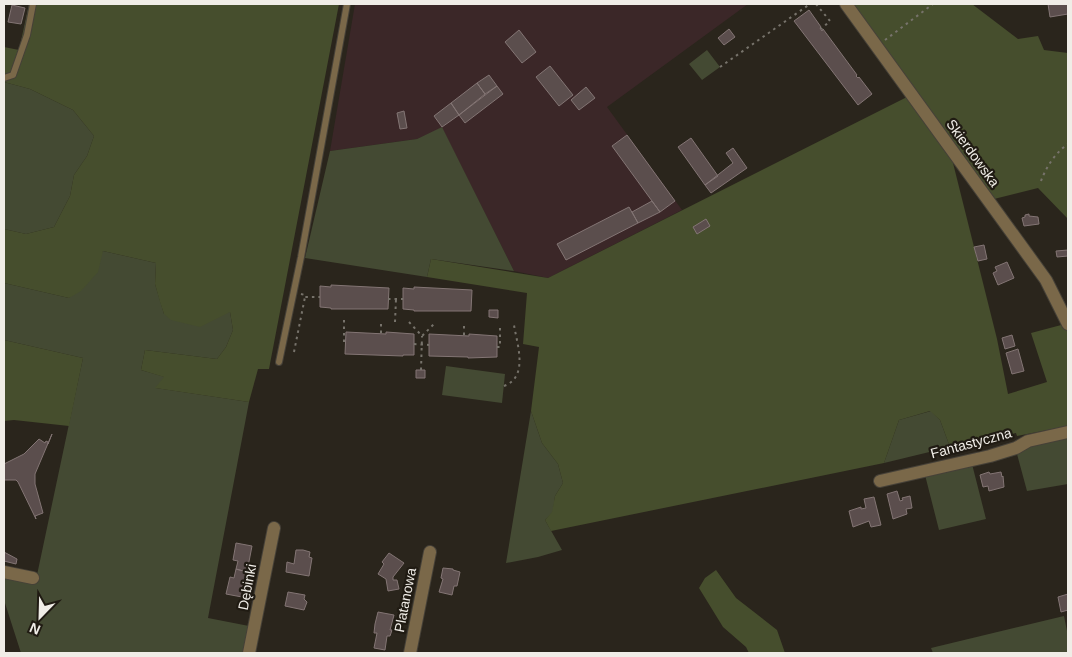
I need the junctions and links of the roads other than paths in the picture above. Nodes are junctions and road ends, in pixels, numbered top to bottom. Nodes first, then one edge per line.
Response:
1 (33, 4) edge
2 (347, 4) edge
3 (846, 4) edge
4 (4, 78) edge
5 (1068, 324) edge
6 (279, 362) dead end
7 (1068, 432) edge
8 (880, 481) dead end
9 (274, 528) dead end
10 (430, 552) dead end
11 (4, 572) edge
12 (33, 578) dead end
13 (249, 653) edge
14 (410, 653) edge

1 - 4 lane
2 - 6 lane
3 - 5 street, Skierdowska
7 - 8 street, Fantastyczna
9 - 13 street, Dębinki
10 - 14 street, Platanowa
11 - 12 street

